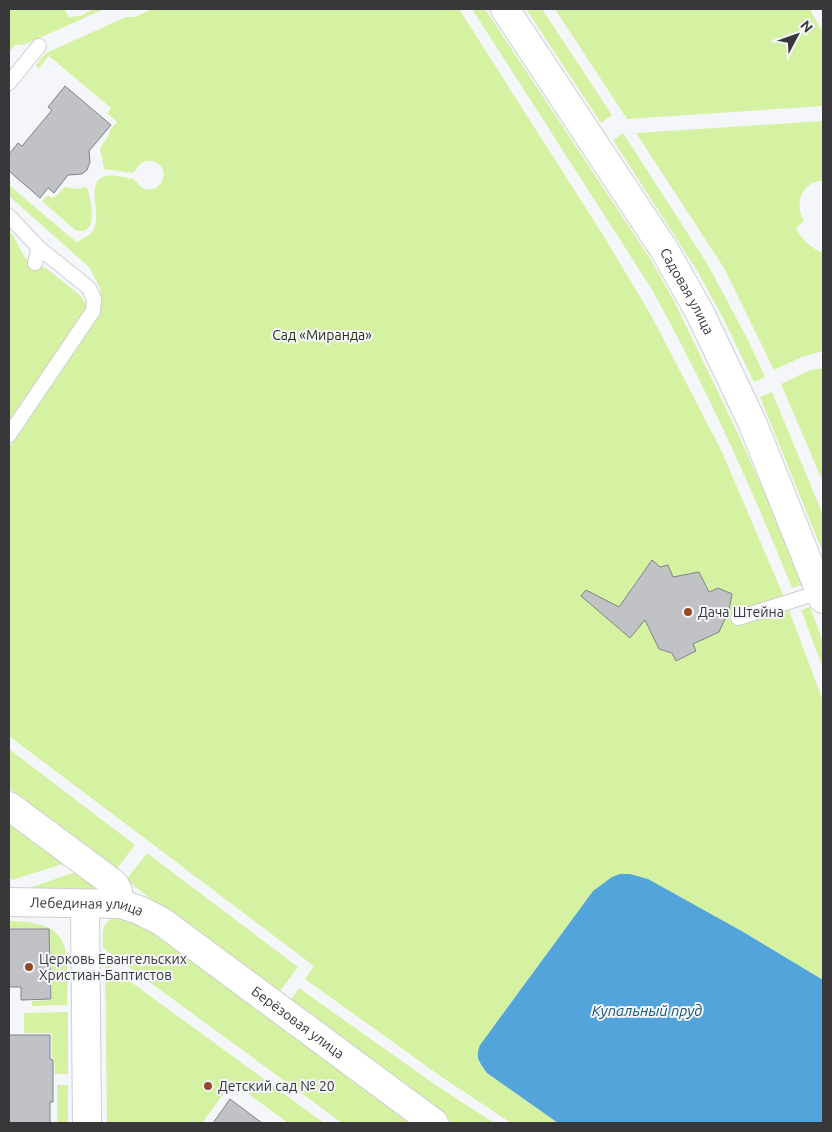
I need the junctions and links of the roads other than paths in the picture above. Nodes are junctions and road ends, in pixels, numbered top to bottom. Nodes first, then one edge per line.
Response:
1 (505, 9) edge
2 (39, 46) dead end
3 (9, 83) edge
4 (9, 216) edge
5 (39, 248) junction
6 (35, 263) dead end
7 (9, 435) edge
8 (822, 595) edge
9 (738, 618) dead end
10 (9, 806) edge
11 (118, 891) dead end
12 (9, 902) edge
13 (85, 904) junction
14 (161, 921) joint
15 (87, 1123) edge
16 (434, 1123) edge

1 - 8 street, Садовая улица
2 - 3 lane
4 - 5 lane
5 - 6 lane
5 - 7 lane
8 - 9 lane
10 - 11 street
12 - 13 street, Лебединая улица
13 - 14 street, Лебединая улица
13 - 15 street
14 - 16 street, Берёзовая улица

